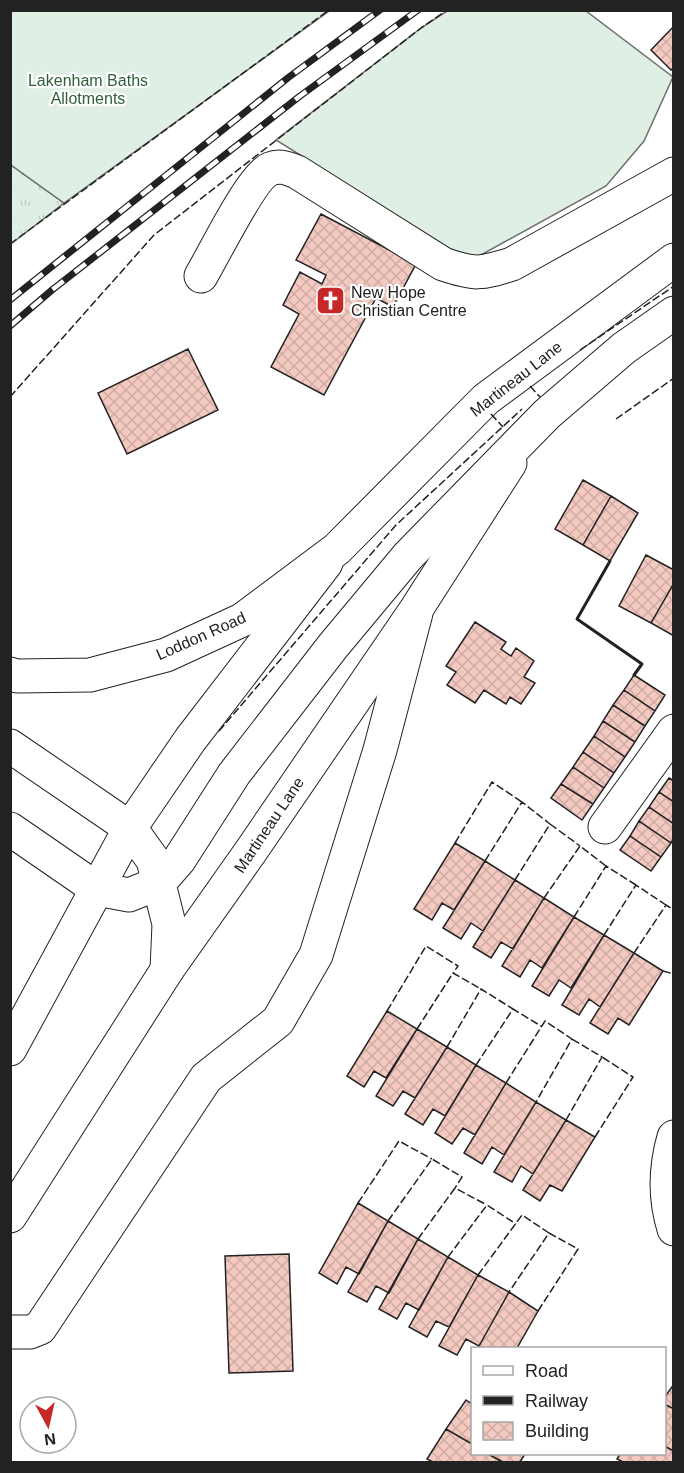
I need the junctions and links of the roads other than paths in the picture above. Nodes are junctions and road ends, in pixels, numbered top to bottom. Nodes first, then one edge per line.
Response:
1 (674, 174) edge
2 (674, 260) edge
3 (201, 276) dead end
4 (674, 312) edge
5 (528, 434) junction
6 (337, 549) junction
7 (417, 608) junction
8 (10, 674) edge
9 (674, 731) edge
10 (10, 746) edge
11 (605, 827) dead end
12 (130, 828) junction
13 (10, 829) edge
14 (159, 883) junction
15 (97, 890) junction
16 (167, 970) junction
17 (10, 1049) edge
18 (674, 1137) edge
19 (10, 1216) edge
20 (674, 1229) edge
21 (10, 1332) edge

1 - 3 main road
2 - 6 main road, Martineau Lane
4 - 5 main road, Martineau Lane
5 - 7 main road, Martineau Lane
5 - 14 main road, Martineau Lane
6 - 8 main road, Loddon Road
6 - 12 main road, Martineau Lane
7 - 16 main road, Martineau Lane
7 - 21 main road
9 - 11 main road
10 - 12 main road
12 - 14 main road
12 - 15 main road, Martineau Lane
13 - 15 main road
14 - 15 main road, Martineau Lane
14 - 16 main road
15 - 17 main road, Martineau Lane
16 - 19 main road, Martineau Lane
18 - 20 main road

